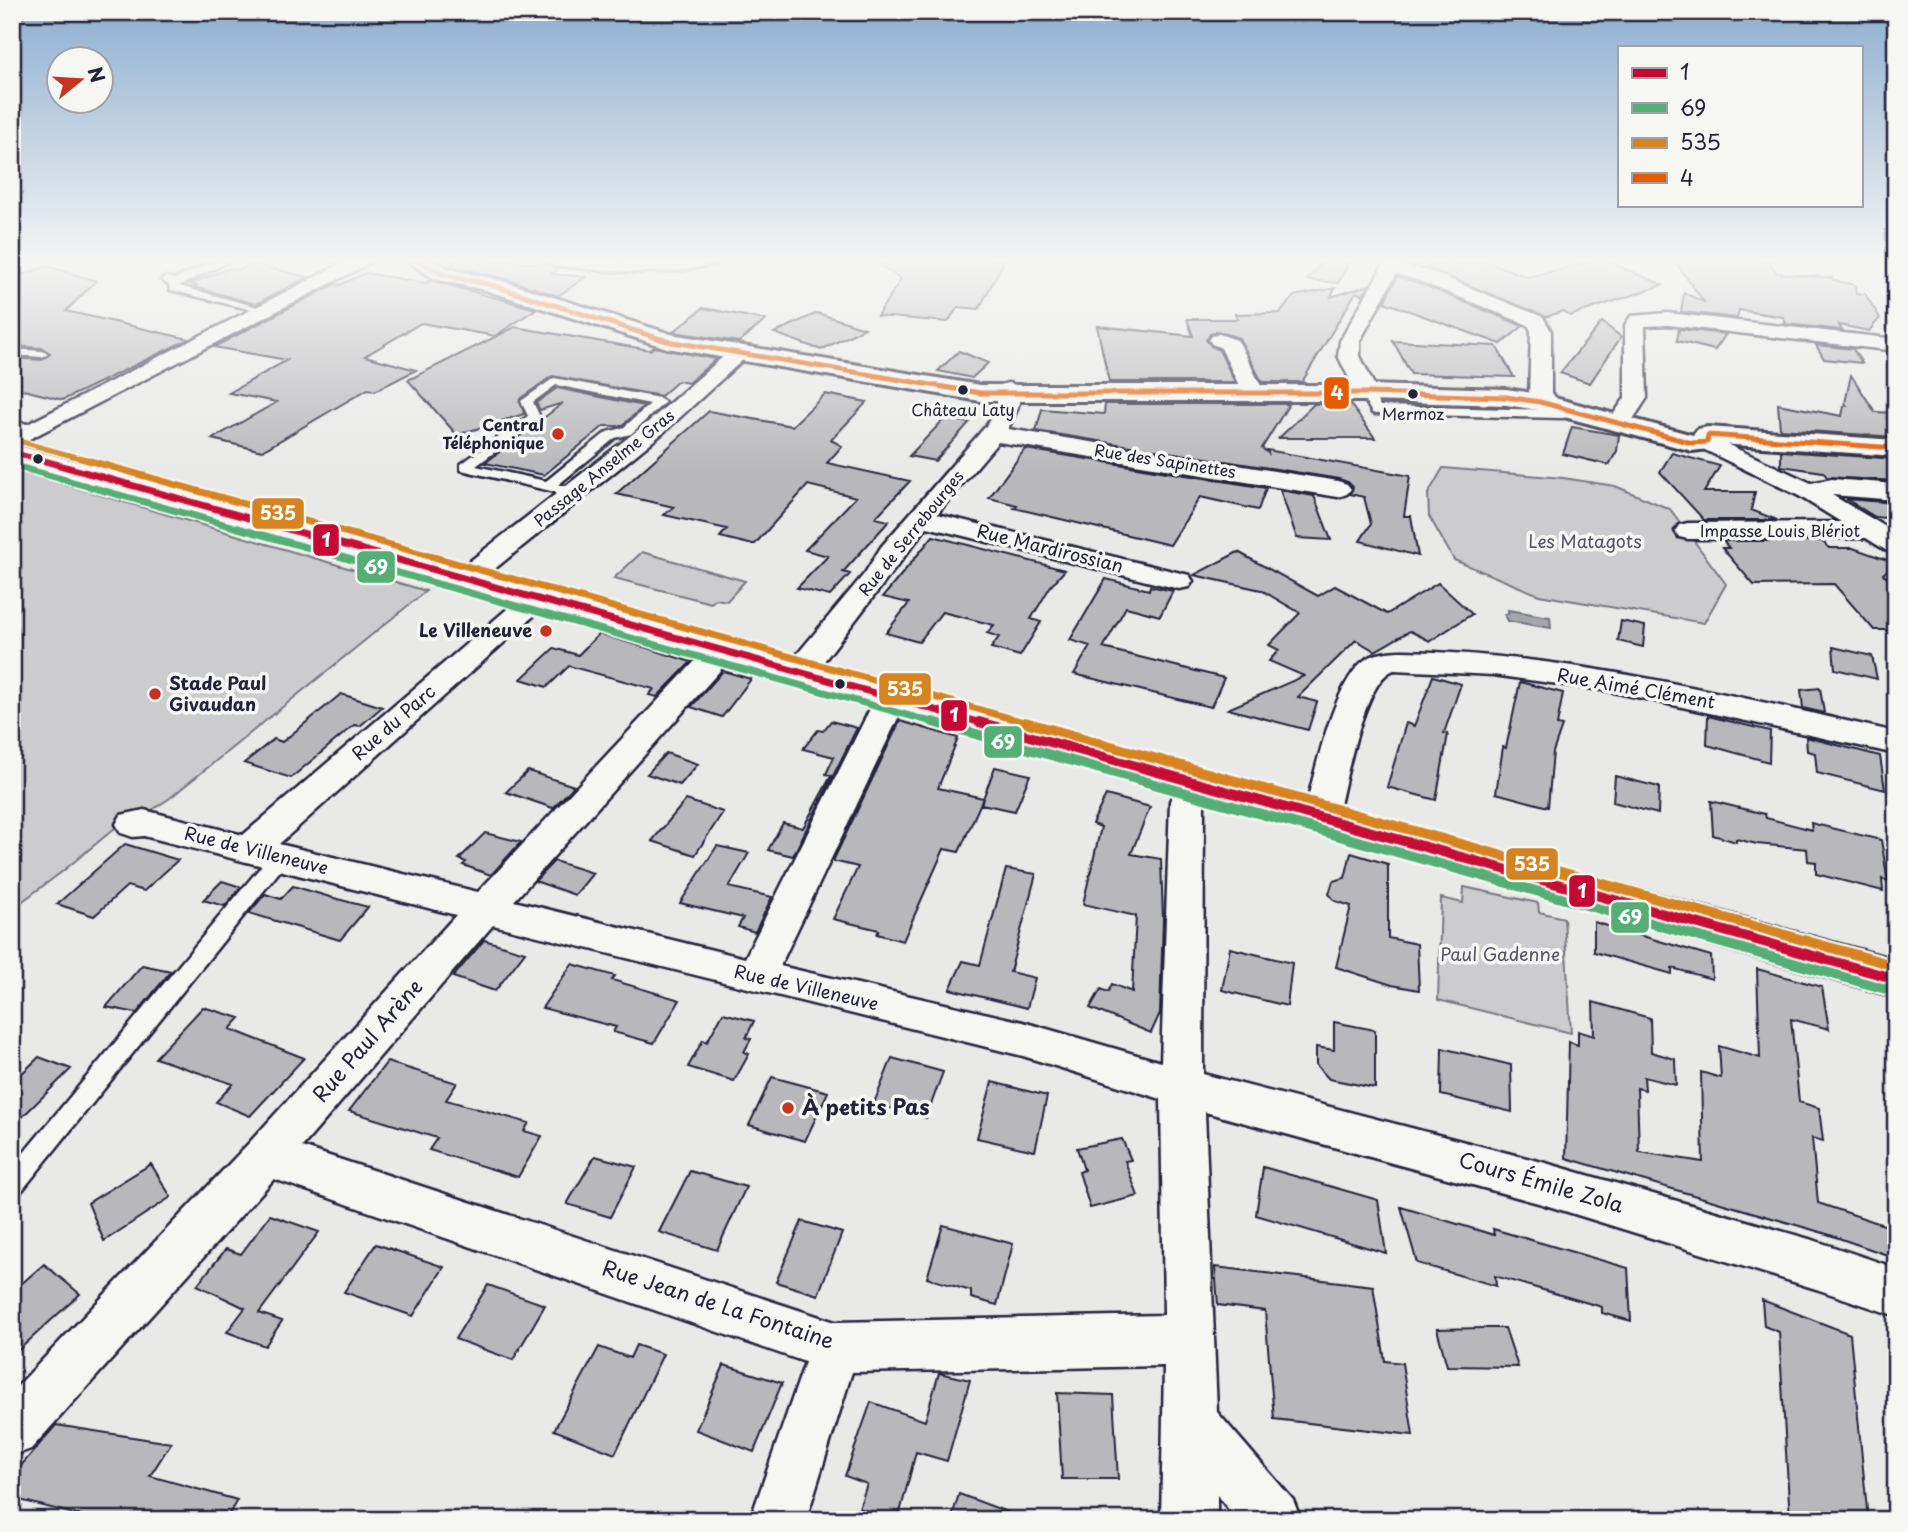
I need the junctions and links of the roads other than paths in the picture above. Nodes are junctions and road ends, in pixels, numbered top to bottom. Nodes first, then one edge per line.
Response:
1 (225, 330) edge
2 (630, 330) edge
3 (1356, 330) edge
4 (1541, 330) edge
5 (1635, 330) edge
6 (1769, 330) edge
7 (1219, 340) dead end
8 (1896, 345) edge
9 (12, 352) edge
10 (739, 353) junction
11 (42, 354) dead end
12 (1253, 391) junction
13 (1365, 391) junction
14 (1008, 393) junction
15 (1552, 403) junction
16 (1621, 418) junction
17 (12, 424) edge
18 (34, 430) junction
19 (993, 434) junction
20 (1708, 438) junction
21 (12, 441) edge
22 (1896, 448) edge
23 (12, 452) edge
24 (1338, 489) dead end
25 (1808, 491) junction
26 (564, 492) junction
27 (1896, 492) edge
28 (920, 518) junction
29 (1871, 530) junction
30 (1688, 531) dead end
31 (1896, 545) edge
32 (466, 578) junction
33 (1179, 581) dead end
34 (537, 598) junction
35 (722, 650) junction
36 (800, 671) junction
37 (892, 697) junction
38 (1896, 743) edge
39 (1194, 783) junction
40 (1320, 818) junction
41 (133, 824) dead end
42 (265, 853) junction
43 (485, 908) junction
44 (755, 976) junction
45 (1896, 979) edge
46 (1183, 1085) junction
47 (265, 1156) junction
48 (12, 1185) edge
49 (1896, 1293) edge
50 (1187, 1339) junction
51 (835, 1346) junction
52 (1191, 1422) junction
53 (12, 1430) edge
54 (778, 1520) edge
55 (1189, 1520) edge
56 (1273, 1520) edge

1 - 18 street
2 - 10 main road
3 - 13 street
4 - 15 street
5 - 16 street
6 - 8 street
7 - 12 street
9 - 11 lane
10 - 14 main road
10 - 26 street, Passage Anselme Gras
12 - 13 main road
12 - 14 main road
13 - 15 main road
14 - 19 street, Rue de Serrebourges
15 - 16 main road
16 - 20 main road
17 - 18 lane
18 - 21 street
19 - 24 street, Rue des Sapinettes
19 - 28 street, Rue de Serrebourges
20 - 22 main road
20 - 25 street
23 - 32 main road
25 - 27 street
25 - 29 street
26 - 26 lane
26 - 32 street, Passage Anselme Gras
28 - 33 street, Rue Mardirossian
28 - 36 street, Rue de Serrebourges
29 - 30 street, Impasse Louis Blériot
29 - 31 street
32 - 34 main road
34 - 35 main road
34 - 42 street, Rue du Parc
35 - 36 main road
35 - 43 street, Rue Paul Arène
36 - 37 main road
37 - 39 main road
37 - 44 street
38 - 40 street, Rue Aimé Clément
39 - 40 main road
39 - 46 street
40 - 45 main road
41 - 42 street, Rue de Villeneuve
42 - 43 street, Rue de Villeneuve
42 - 48 lane
43 - 44 street, Rue de Villeneuve
43 - 47 street, Rue Paul Arène
44 - 46 street, Rue de Villeneuve
46 - 49 street, Cours Émile Zola
46 - 50 street
47 - 51 street, Rue Jean de La Fontaine
47 - 53 street, Rue Paul Arène
50 - 51 street, Rue Jean de La Fontaine
50 - 52 street
51 - 54 street
52 - 55 street
52 - 56 street

